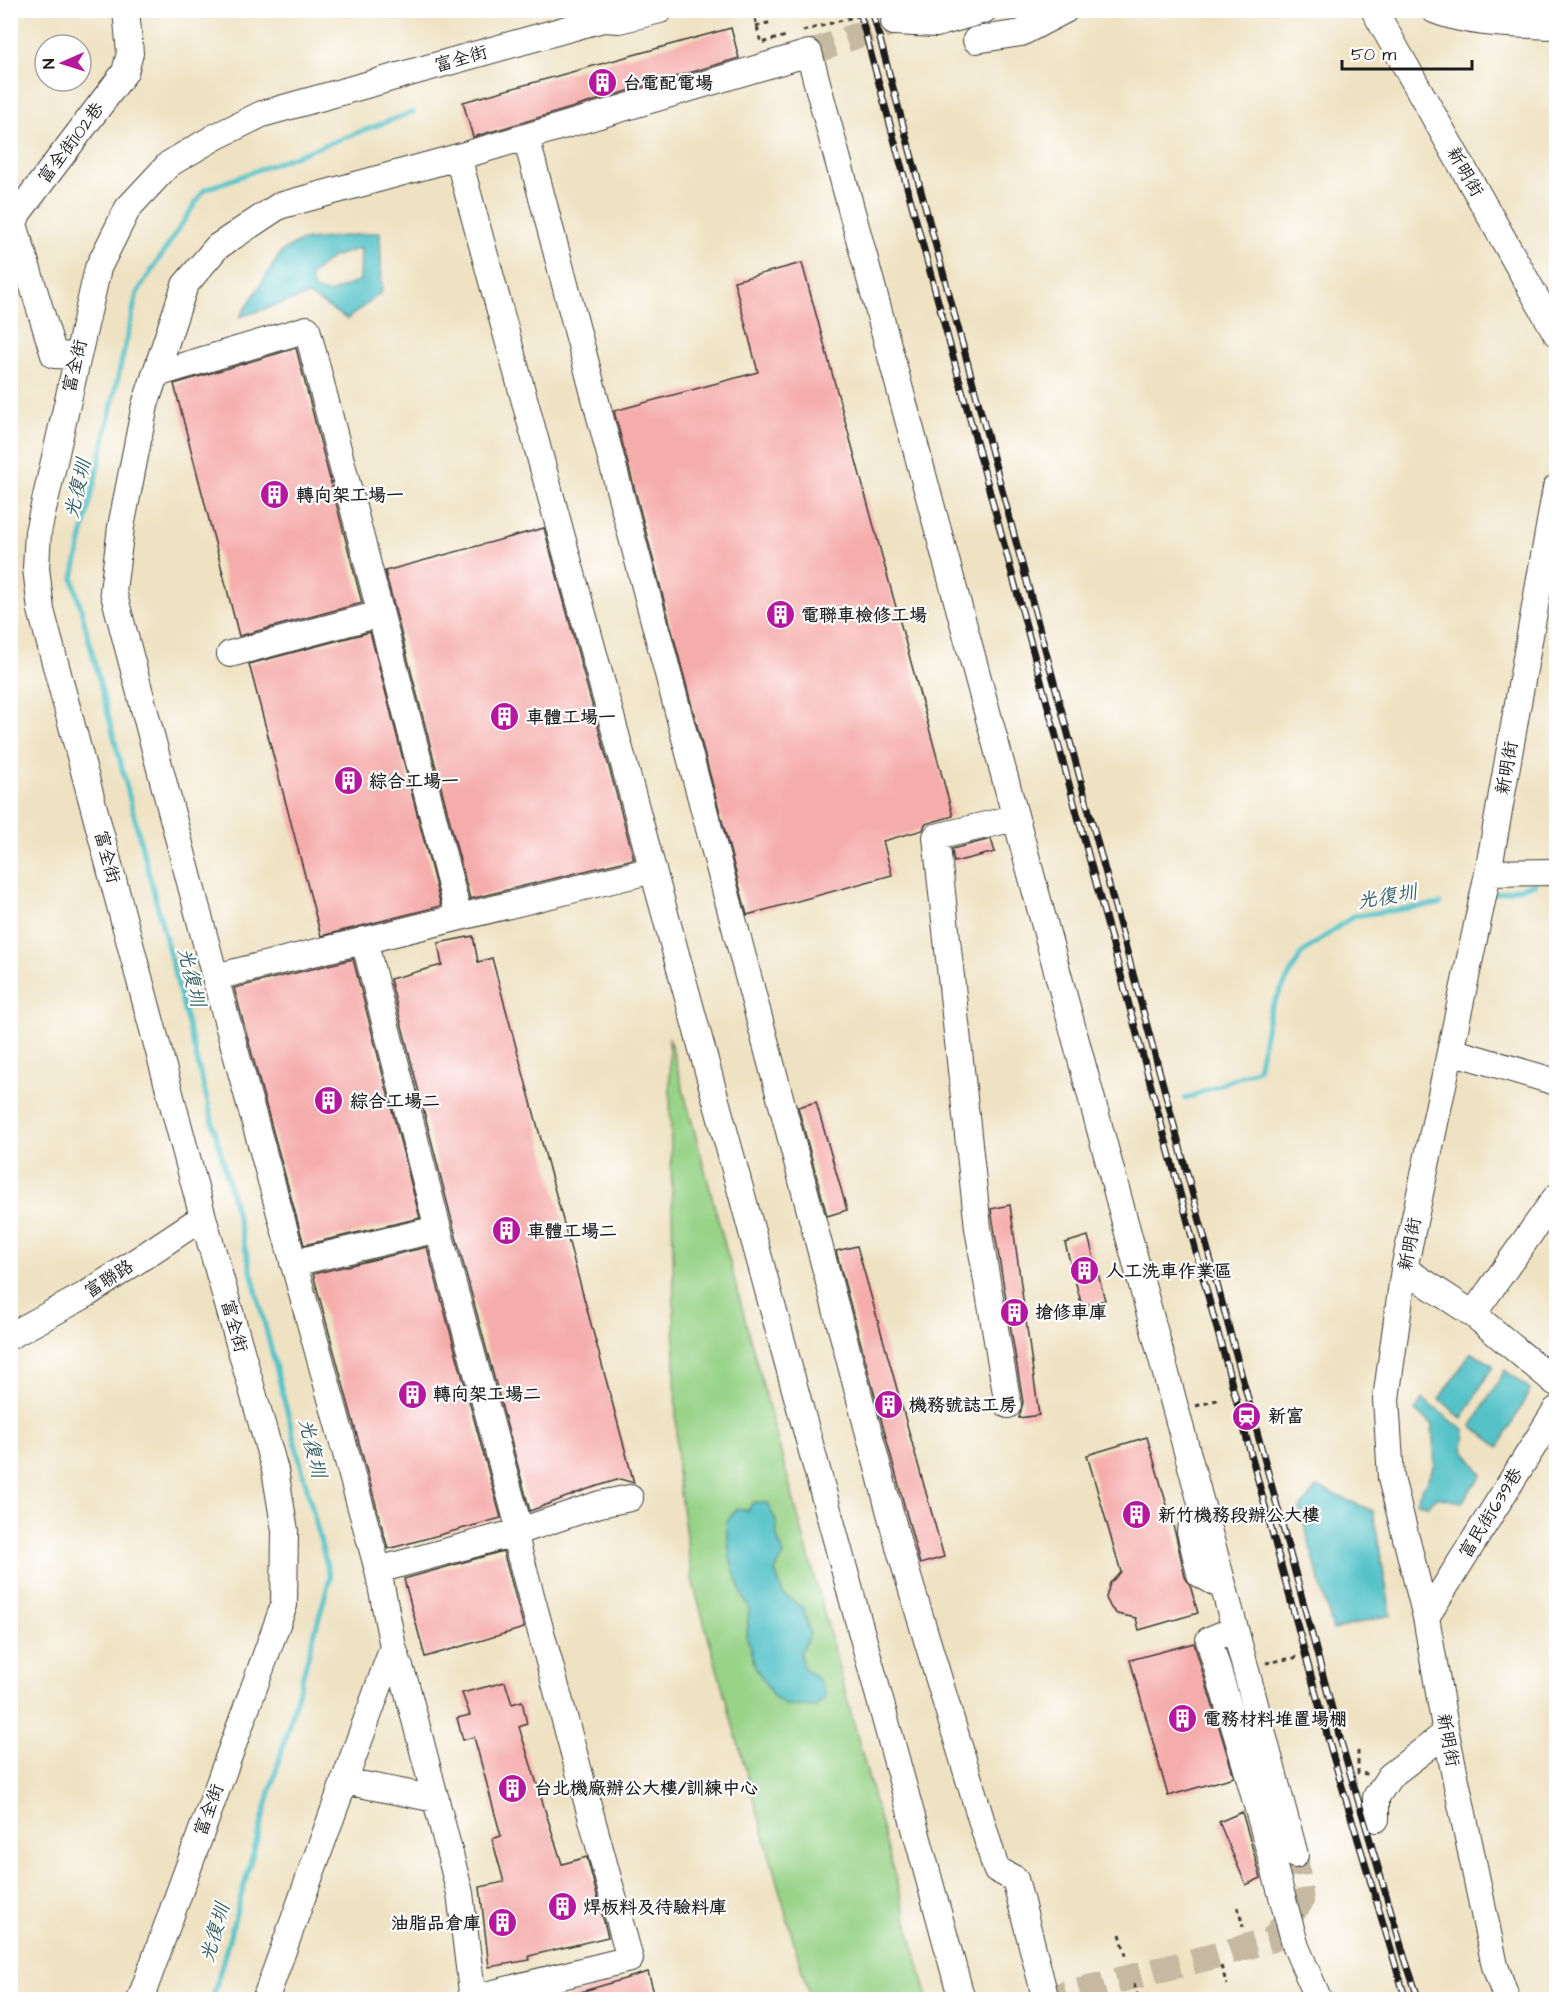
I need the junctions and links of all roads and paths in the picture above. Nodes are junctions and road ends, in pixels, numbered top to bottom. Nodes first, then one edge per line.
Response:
1 (126, 10) edge
2 (660, 10) edge
3 (753, 10) edge
4 (877, 10) edge
5 (910, 10) edge
6 (984, 10) edge
7 (1065, 10) edge
8 (1374, 10) edge
9 (1434, 10) edge
10 (608, 15) edge
11 (772, 22) dead end
12 (756, 26) junction
13 (1557, 26) edge
14 (800, 32) dead end
15 (790, 34) dead end
16 (976, 40) dead end
17 (526, 137) junction
18 (458, 157) junction
19 (1557, 333) edge
20 (77, 356) junction
21 (156, 374) junction
22 (1557, 488) edge
23 (380, 614) junction
24 (230, 654) dead end
25 (1015, 818) junction
26 (653, 870) junction
27 (1557, 872) edge
28 (1488, 873) junction
29 (459, 918) junction
30 (364, 940) junction
31 (215, 977) junction
32 (1451, 1052) junction
33 (1557, 1082) edge
34 (1557, 1197) edge
35 (203, 1216) junction
36 (438, 1229) junction
37 (293, 1263) junction
38 (1404, 1269) junction
39 (1473, 1314) junction
40 (10, 1336) edge
41 (1557, 1383) edge
42 (1008, 1404) dead end
43 (1557, 1410) edge
44 (630, 1498) dead end
45 (517, 1532) junction
46 (378, 1570) junction
47 (1426, 1617) junction
48 (1235, 1629) junction
49 (393, 1647) junction
50 (1299, 1657) dead end
51 (1267, 1664) dead end
52 (1446, 1733) junction
53 (344, 1781) junction
54 (436, 1799) junction
55 (1376, 1819) dead end
56 (1295, 1855) tunnel mouth
57 (1238, 1907) dead end
58 (1243, 1927) dead end
59 (1120, 1934) dead end
60 (1127, 1959) dead end
61 (1221, 1966) dead end
62 (1134, 1984) dead end
63 (1227, 1985) dead end
64 (146, 1998) edge
65 (473, 1999) edge
66 (266, 2000) edge
67 (962, 2000) edge
68 (1046, 2000) edge
69 (1139, 2000) edge
70 (1319, 2000) edge
71 (1507, 2000) edge

1 - 20 street, 富全街102巷
2 - 10 street, 富全街
3 - 12 path
4 - 14 path
5 - 6 street
7 - 16 street
8 - 19 street, 新明街
9 - 13 street
10 - 20 street, 富全街
11 - 12 path
12 - 15 path
17 - 18 street
17 - 25 street
17 - 68 street
18 - 21 street
18 - 26 street
20 - 35 street, 富全街
21 - 23 street
21 - 31 street
22 - 28 street, 新明街
23 - 24 street
23 - 29 street
25 - 42 street
25 - 48 street
26 - 29 street
26 - 67 street
27 - 28 street
28 - 32 street, 新明街
29 - 30 street
30 - 31 street
30 - 36 street
31 - 37 street
32 - 33 street
32 - 38 street, 新明街
34 - 39 street
35 - 40 street, 富聯路
35 - 64 street, 富全街
36 - 37 street
36 - 45 street
37 - 46 street
38 - 39 street
38 - 47 street, 新明街
39 - 41 street
43 - 47 street, 富民街639巷
44 - 45 street
45 - 46 street
45 - 65 street
46 - 49 street
47 - 52 street, 新明街
48 - 56 street
48 - 70 street
49 - 53 street
49 - 54 street
50 - 51 path
52 - 55 street
52 - 71 street, 新明街
53 - 54 street
53 - 66 street
54 - 65 street
57 - 58 path
59 - 60 path
61 - 63 path
62 - 69 path

